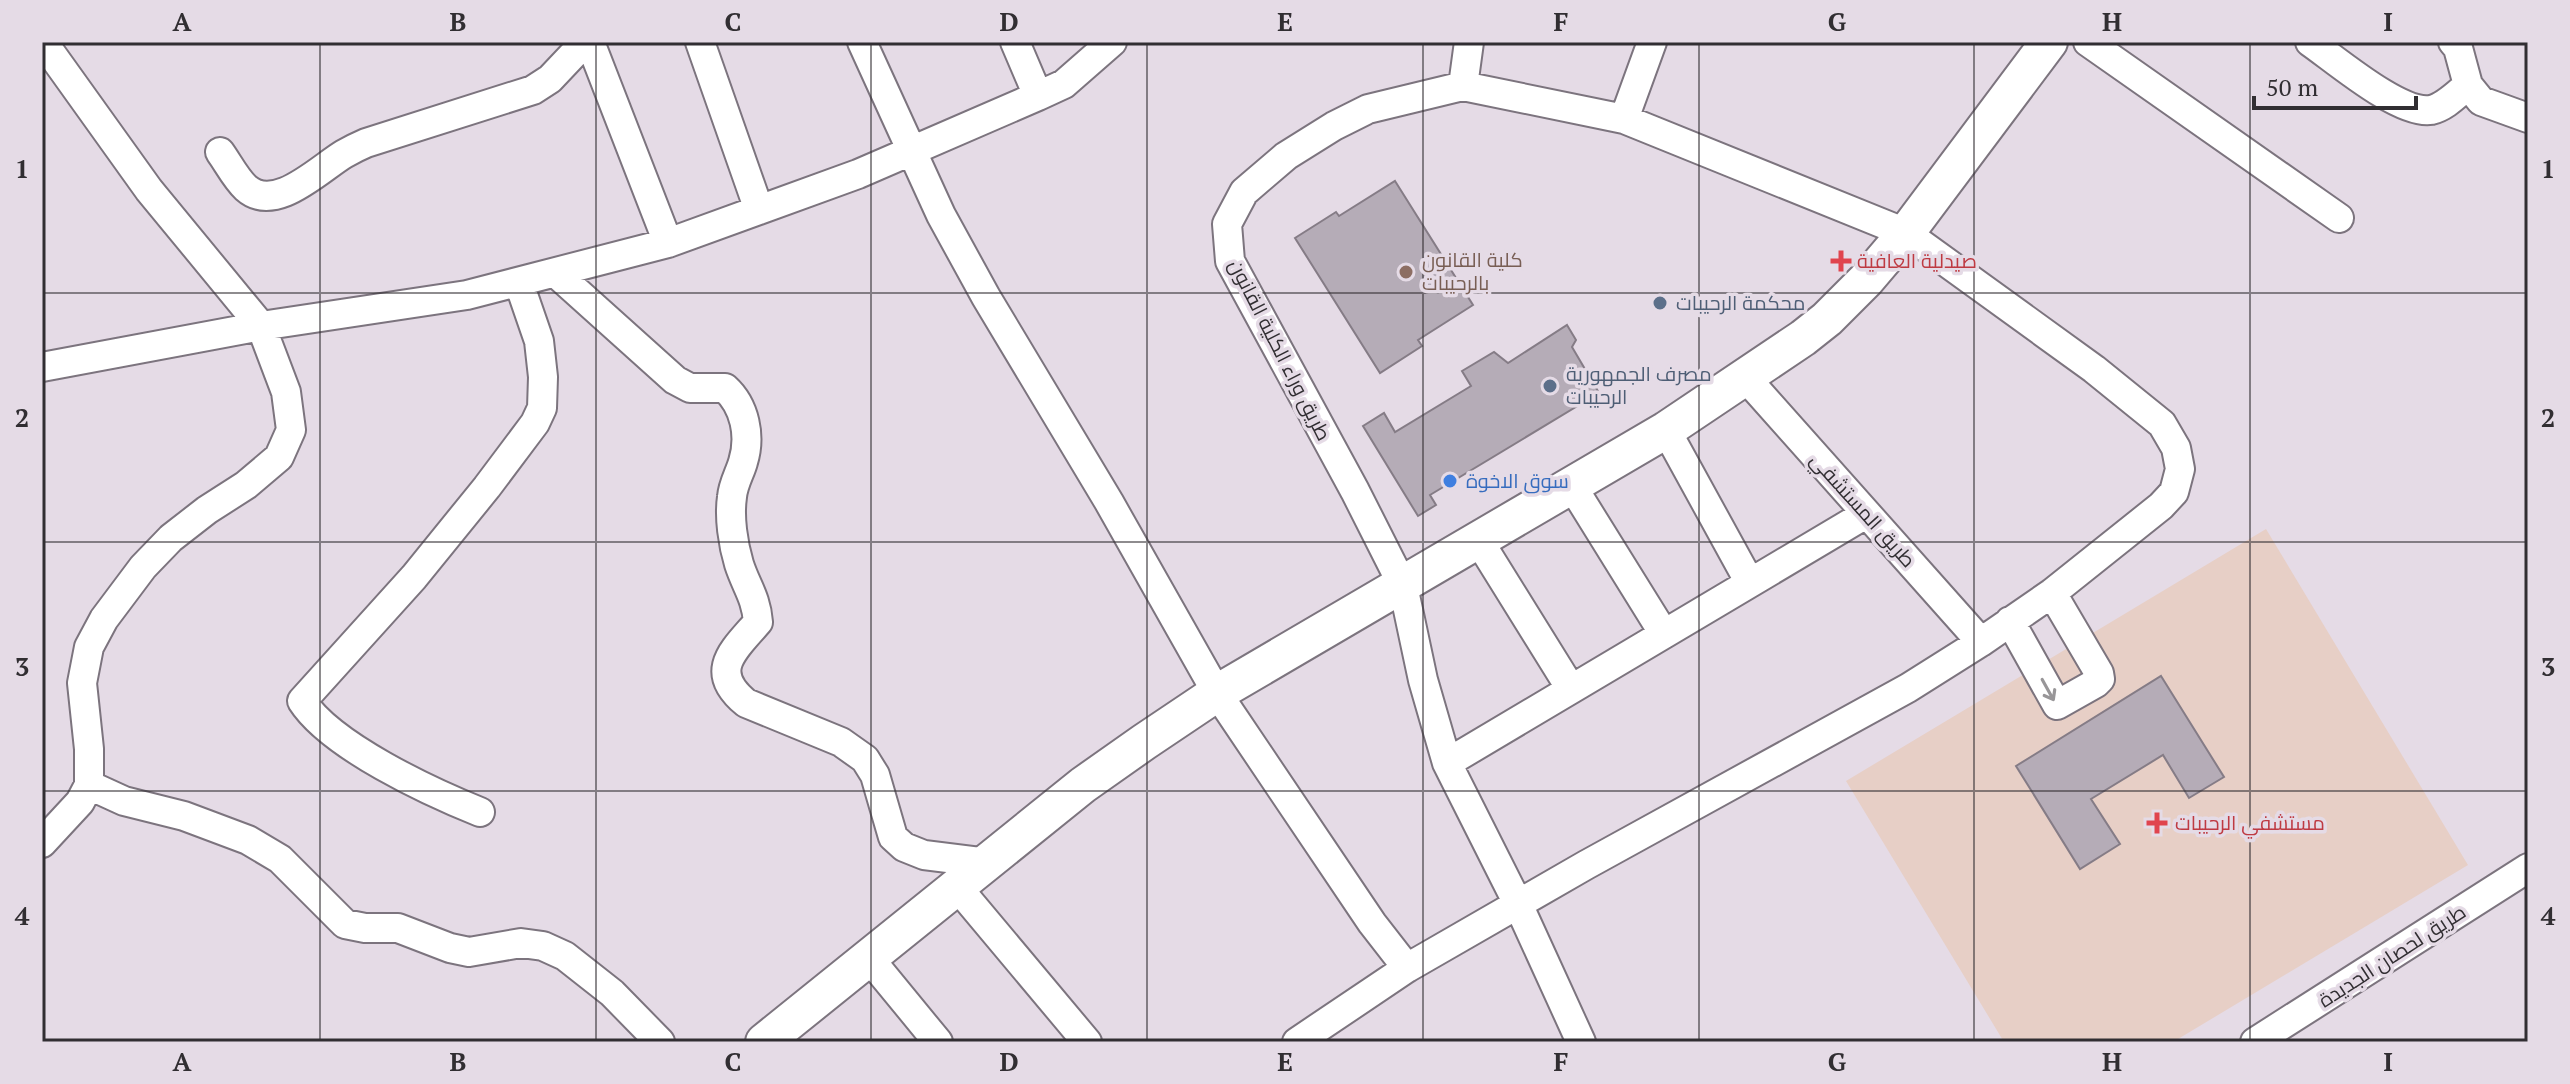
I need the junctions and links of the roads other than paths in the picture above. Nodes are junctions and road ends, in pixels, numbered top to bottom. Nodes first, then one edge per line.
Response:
1 (588, 42) edge
2 (700, 42) edge
3 (862, 42) edge
4 (1015, 42) edge
5 (1112, 42) edge
6 (1469, 42) edge
7 (1652, 42) edge
8 (2049, 42) edge
9 (2088, 42) edge
10 (2310, 42) edge
11 (2453, 42) edge
12 (48, 49) dead end
13 (2468, 85) junction
14 (1463, 86) junction
15 (1038, 96) junction
16 (2528, 118) edge
17 (1624, 119) junction
18 (910, 149) junction
19 (220, 152) dead end
20 (759, 210) junction
21 (2339, 218) dead end
22 (1906, 233) junction
23 (668, 243) junction
24 (557, 274) junction
25 (519, 283) junction
26 (261, 326) junction
27 (42, 367) edge
28 (1746, 378) junction
29 (1666, 430) junction
30 (1572, 486) junction
31 (1866, 514) junction
32 (1479, 541) junction
33 (1750, 583) junction
34 (1403, 586) junction
35 (2052, 593) junction
36 (2010, 621) junction
37 (1664, 634) junction
38 (1981, 642) junction
39 (1571, 689) junction
40 (1217, 693) junction
41 (1447, 763) junction
42 (89, 785) junction
43 (480, 812) dead end
44 (42, 843) edge
45 (988, 863) junction
46 (2528, 868) edge
47 (958, 888) junction
48 (1518, 904) junction
49 (869, 958) junction
50 (1407, 968) junction
51 (660, 1042) edge
52 (765, 1042) edge
53 (938, 1042) edge
54 (1087, 1042) edge
55 (1297, 1042) edge
56 (1581, 1042) edge
57 (2255, 1042) edge

1 - 19 street
1 - 23 street
2 - 20 street
3 - 18 street
4 - 15 street
5 - 15 street
6 - 14 street
7 - 17 street
8 - 22 main road
9 - 21 street
10 - 13 street
11 - 13 street
12 - 26 street
13 - 16 street
14 - 17 street, طريق وراء الكلية القانون
14 - 34 street, طريق وراء الكلية القانون
15 - 18 street
17 - 22 street, طريق وراء الكلية القانون
18 - 20 street
18 - 40 street
20 - 23 street
22 - 28 main road
22 - 35 street, طريق وراء الكلية القانون
23 - 24 street
24 - 25 street
24 - 45 street
25 - 26 street
25 - 43 street
26 - 27 street
26 - 42 street
28 - 29 main road
28 - 31 street, طريق المستشفي
29 - 30 main road
29 - 33 street
30 - 32 main road
30 - 37 street
31 - 33 street
31 - 38 street, طريق المستشفي
32 - 34 main road
32 - 39 street
33 - 37 street
34 - 40 main road
34 - 41 street, طريق وراء الكلية القانون
35 - 36 street, طريق وراء الكلية القانون
36 -> 35 street
36 - 38 street, طريق وراء الكلية القانون
37 - 39 street
38 - 48 street, طريق وراء الكلية القانون
39 - 41 street
40 - 45 main road
40 - 50 street
41 - 48 street, طريق وراء الكلية القانون
42 - 44 street
42 - 51 street
45 - 47 main road
46 - 57 street, طريق لحصان الجديدة
47 - 49 main road
47 - 54 street
48 - 50 street, طريق وراء الكلية القانون
48 - 56 street, طريق وراء الكلية القانون
49 - 52 main road
49 - 53 street
50 - 55 street, طريق وراء الكلية القانون

